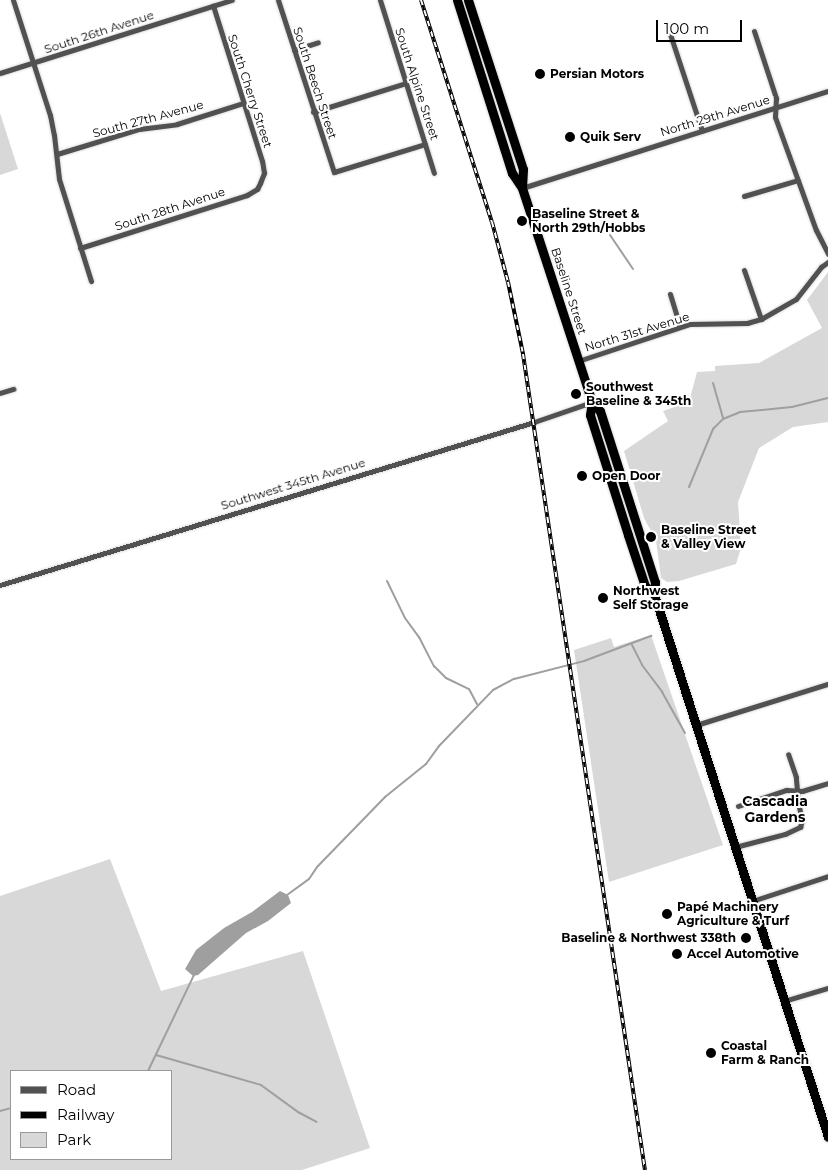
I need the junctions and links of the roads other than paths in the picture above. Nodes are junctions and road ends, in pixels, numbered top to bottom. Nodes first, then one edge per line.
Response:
1 (13, 0) edge
2 (232, 0) edge
3 (278, 0) edge
4 (380, 0) edge
5 (457, 0) edge
6 (468, 0) edge
7 (213, 6) junction
8 (668, 28) dead end
9 (754, 31) dead end
10 (318, 42) dead end
11 (294, 50) junction
12 (33, 63) junction
13 (0, 73) edge
14 (406, 83) junction
15 (828, 91) edge
16 (243, 103) junction
17 (775, 108) junction
18 (313, 112) junction
19 (702, 131) junction
20 (425, 144) junction
21 (57, 154) junction
22 (434, 173) dead end
23 (798, 180) junction
24 (260, 183) joint
25 (522, 188) junction
26 (744, 196) dead end
27 (80, 248) junction
28 (828, 254) edge
29 (828, 262) edge
30 (744, 270) dead end
31 (91, 281) dead end
32 (670, 294) dead end
33 (761, 319) junction
34 (680, 326) junction
35 (578, 361) junction
36 (13, 389) dead end
37 (0, 393) edge
38 (592, 402) junction
39 (0, 584) edge
40 (828, 684) edge
41 (696, 725) junction
42 (788, 754) dead end
43 (828, 783) edge
44 (796, 790) junction
45 (738, 806) dead end
46 (735, 847) junction
47 (828, 876) edge
48 (752, 901) junction
49 (828, 988) edge
50 (784, 1001) junction
51 (828, 1137) edge

1 - 12 street
2 - 7 street, South 26th Avenue
3 - 11 street, South Beech Street
4 - 14 street, South Alpine Street
5 - 25 highway, Baseline Street
6 - 25 highway, Baseline Street
7 - 12 street, South 26th Avenue
7 - 16 street, South Cherry Street
8 - 19 street
9 - 17 street
10 - 11 street
11 - 18 street, South Beech Street
12 - 13 street, South 26th Avenue
12 - 21 street
14 - 18 street
14 - 20 street, South Alpine Street
15 - 17 street, North 29th Avenue
16 - 21 street, South 27th Avenue
16 - 24 street, South Cherry Street
17 - 19 street, North 29th Avenue
17 - 23 street
18 - 20 street, South Beech Street
19 - 25 street, North 29th Avenue
20 - 22 street, South Alpine Street
21 - 27 street
23 - 26 street
23 - 28 street
24 - 27 street, South 28th Avenue
25 - 35 highway, Baseline Street
27 - 31 street
29 - 33 street, North 31st Avenue
30 - 33 street
32 - 34 street
33 - 34 street, North 31st Avenue
34 - 35 street, North 31st Avenue
35 - 38 highway, Baseline Street
36 - 37 street
38 - 39 street, Southwest 345th Avenue
38 - 41 highway, Baseline Street
40 - 41 street
41 - 46 highway, Baseline Street
42 - 44 street
43 - 44 street
44 - 45 street
44 - 46 street
46 - 48 highway, Baseline Street
47 - 48 street
48 - 50 highway, Baseline Street
49 - 50 street
50 - 51 highway, Baseline Street

